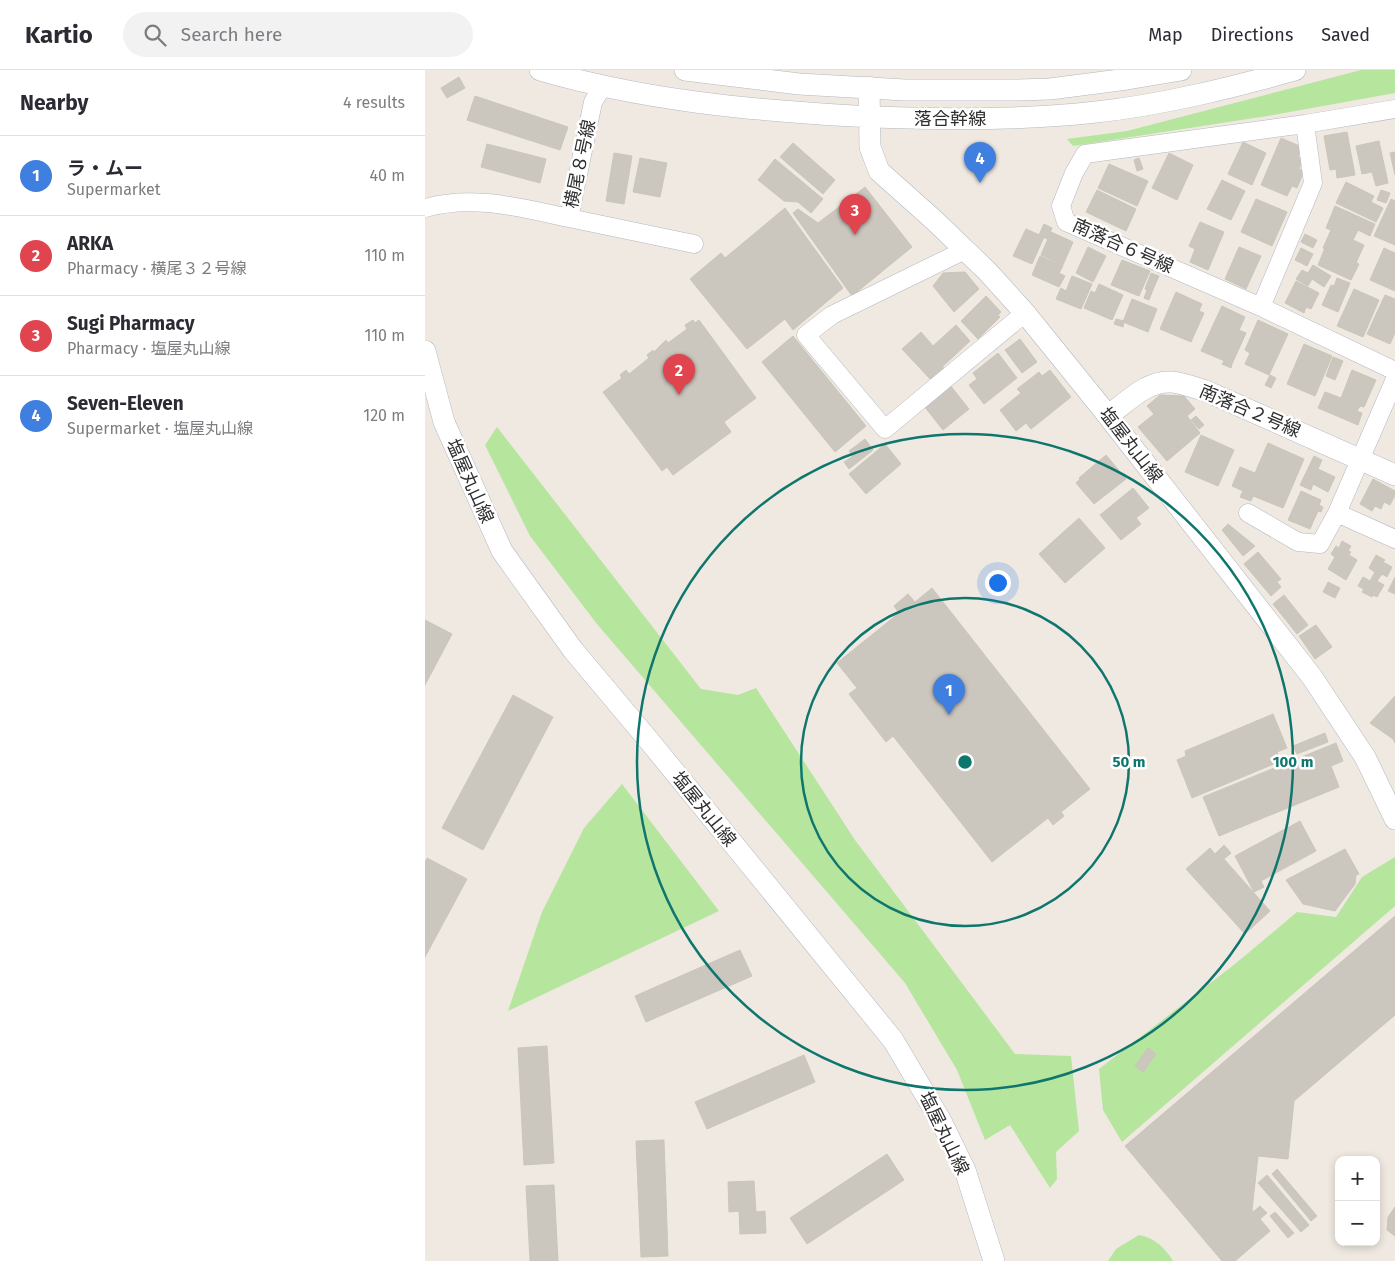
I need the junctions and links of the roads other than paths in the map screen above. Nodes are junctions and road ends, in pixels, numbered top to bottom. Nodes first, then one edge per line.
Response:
1 (540, 70) edge
2 (685, 70) edge
3 (1181, 70) edge
4 (1295, 70) edge
5 (605, 78) edge
6 (869, 87) junction
7 (1395, 109) edge
8 (869, 116) junction
9 (1305, 124) junction
10 (425, 208) edge
11 (569, 218) junction
12 (694, 244) dead end
13 (965, 250) junction
14 (1261, 307) junction
15 (1025, 313) junction
16 (425, 351) edge
17 (1395, 371) edge
18 (1395, 379) edge
19 (1108, 416) junction
20 (1360, 458) junction
21 (1395, 475) edge
22 (1248, 513) dead end
23 (1337, 513) junction
24 (1395, 539) edge
25 (1395, 819) edge
26 (994, 1261) edge

1 - 5 street
2 - 6 street, 落合幹線
3 - 6 street, 落合幹線
4 - 8 street, 落合幹線
5 - 8 street, 落合幹線
5 - 11 street, 横尾８号線
6 - 8 street, 塩屋丸山線
7 - 9 street, 南落合６号線
8 - 13 street, 塩屋丸山線
9 - 14 street
9 - 14 street, 南落合６号線
10 - 11 street, 横尾８号線
11 - 12 street
13 - 15 street, 塩屋丸山線
13 - 15 street
14 - 17 street, 南落合６号線
15 - 19 street, 塩屋丸山線
16 - 26 street, 塩屋丸山線
18 - 20 street
19 - 20 street, 南落合２号線
19 - 25 street, 塩屋丸山線
20 - 21 street, 南落合２号線
20 - 23 street
22 - 23 street
23 - 24 street

